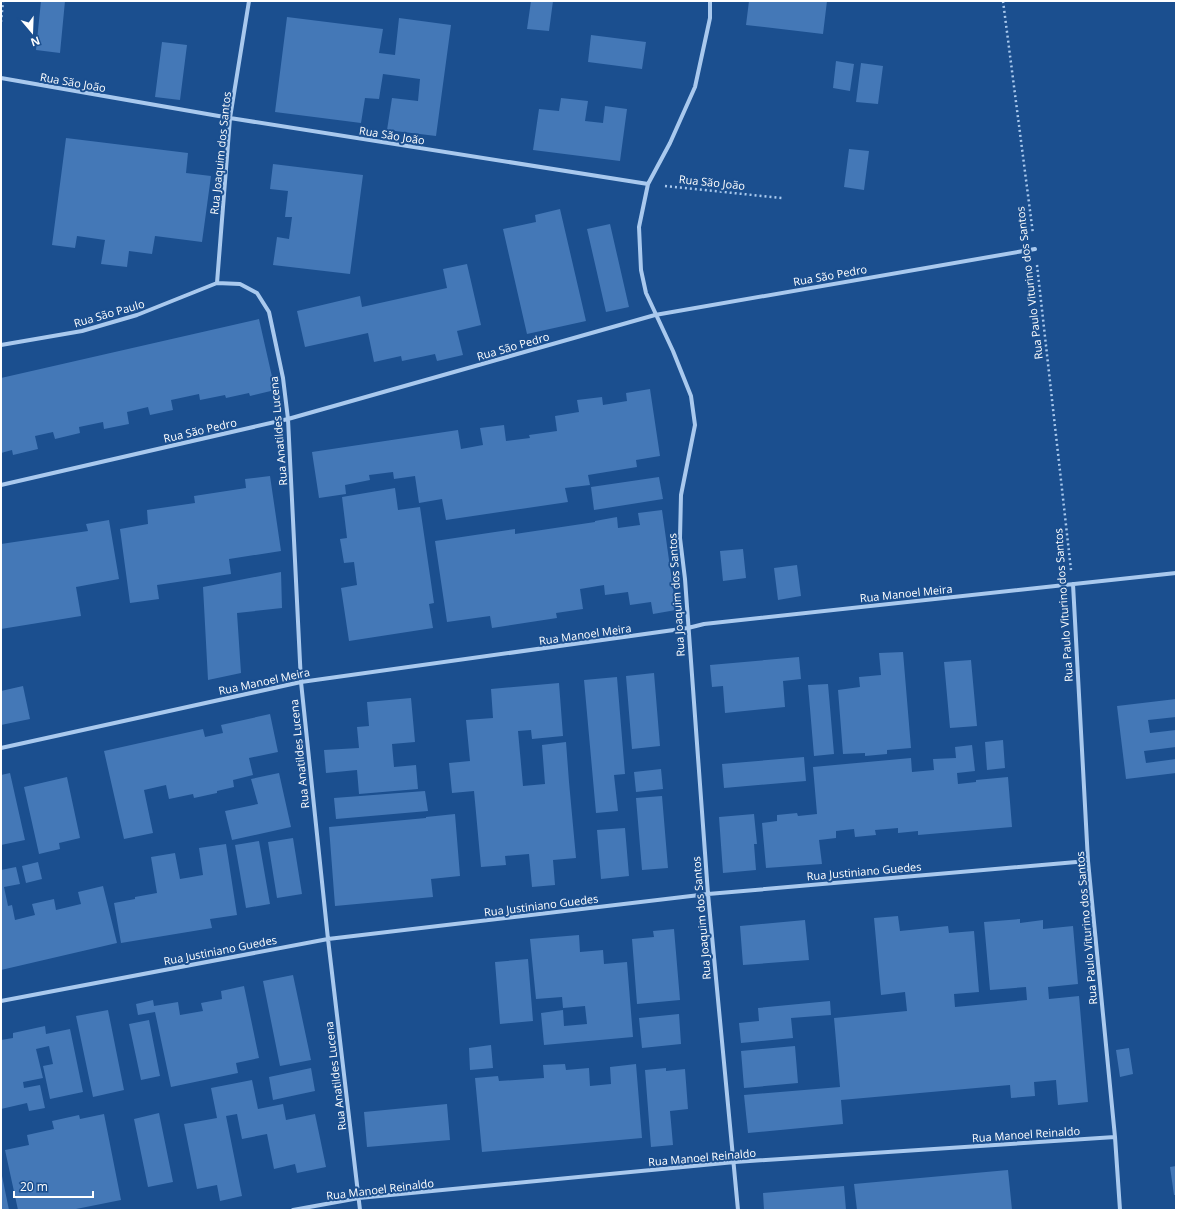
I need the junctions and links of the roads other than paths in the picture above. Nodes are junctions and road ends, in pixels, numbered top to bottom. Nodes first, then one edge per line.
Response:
1 (249, 1) edge
2 (710, 1) edge
3 (1, 78) edge
4 (230, 118) junction
5 (648, 184) junction
6 (1035, 249) road end
7 (217, 283) junction
8 (655, 315) junction
9 (1, 345) edge
10 (288, 419) junction
11 (1, 485) edge
12 (1176, 573) edge
13 (1073, 584) junction
14 (688, 628) junction
15 (301, 682) junction
16 (1, 748) edge
17 (1088, 861) junction
18 (708, 894) junction
19 (328, 939) junction
20 (1, 1001) edge
21 (1115, 1137) junction
22 (735, 1162) junction
23 (359, 1198) junction
24 (293, 1210) edge
25 (360, 1210) edge
26 (738, 1210) edge
27 (1120, 1210) edge

1 - 4 street, Rua Joaquim dos Santos
2 - 5 street, Rua Joaquim dos Santos
3 - 4 street, Rua São João
4 - 5 street, Rua São João
4 - 7 street, Rua Joaquim dos Santos
5 - 8 street, Rua Joaquim dos Santos
6 - 8 street, Rua São Pedro
7 - 9 street, Rua São Paulo
7 - 10 street, Rua Anatildes Lucena
8 - 10 street, Rua São Pedro
8 - 14 street, Rua Joaquim dos Santos
10 - 11 street, Rua São Pedro
10 - 15 street, Rua Anatildes Lucena
12 - 13 street, Rua Manoel Meira
13 - 14 street, Rua Manoel Meira
13 - 17 street, Rua Paulo Viturino dos Santos
14 - 15 street, Rua Manoel Meira
14 - 18 street, Rua Joaquim dos Santos
15 - 16 street, Rua Manoel Meira
15 - 19 street, Rua Anatildes Lucena
17 - 18 street, Rua Justiniano Guedes
17 - 21 street, Rua Paulo Viturino dos Santos
18 - 19 street, Rua Justiniano Guedes
18 - 22 street, Rua Joaquim dos Santos
19 - 20 street, Rua Justiniano Guedes
19 - 23 street, Rua Anatildes Lucena
21 - 22 street, Rua Manoel Reinaldo
21 - 27 street, Rua Paulo Viturino dos Santos
22 - 23 street, Rua Manoel Reinaldo
22 - 26 street, Rua Joaquim dos Santos
23 - 24 street, Rua Manoel Reinaldo
23 - 25 street, Rua Anatildes Lucena

